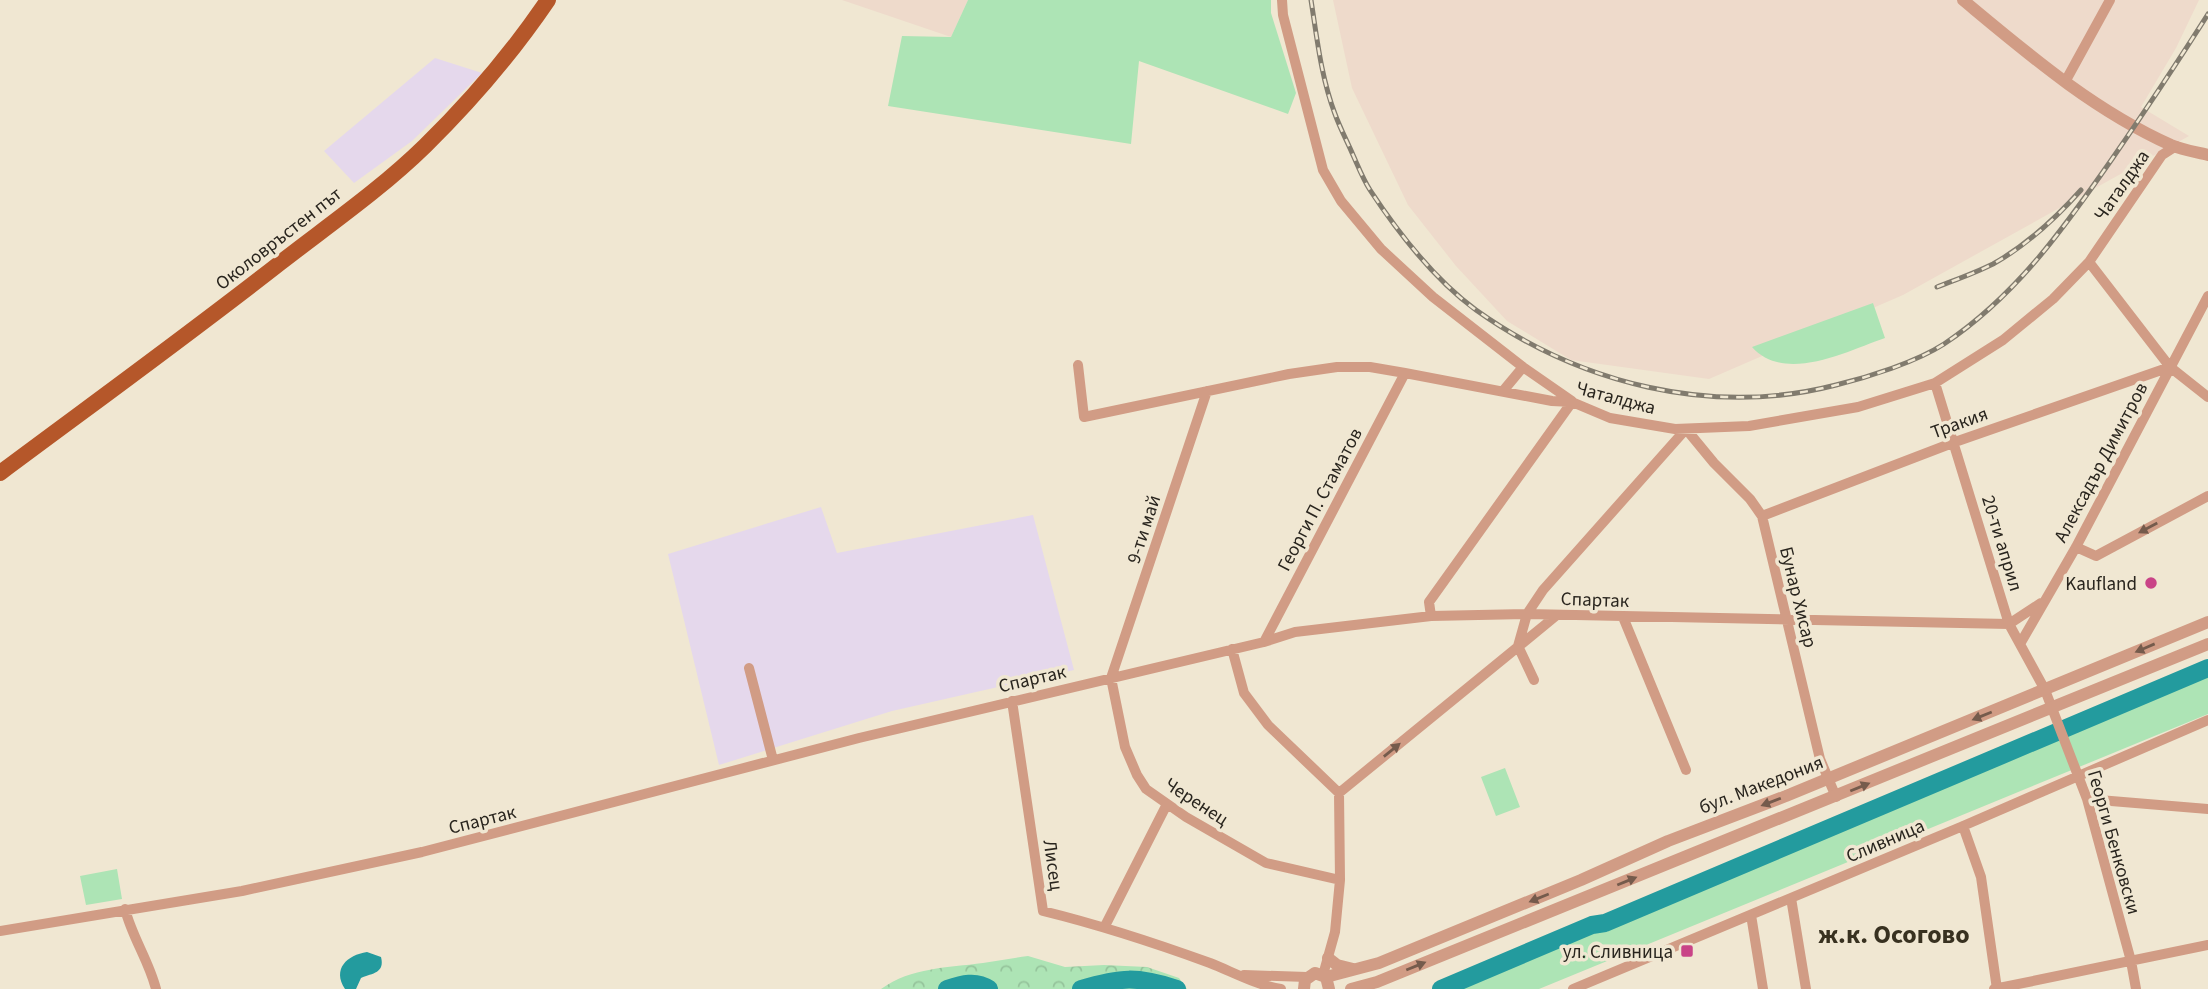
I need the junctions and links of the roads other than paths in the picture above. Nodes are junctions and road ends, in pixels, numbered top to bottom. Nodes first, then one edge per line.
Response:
1 (548, 0) edge
2 (1282, 0) edge
3 (1962, 0) edge
4 (2110, 0) edge
5 (2065, 82) junction
6 (2176, 146) junction
7 (2208, 155) edge
8 (2089, 262) junction
9 (2208, 296) edge
10 (1079, 365) dead end
11 (2170, 367) junction
12 (1523, 368) junction
13 (1405, 373) junction
14 (1935, 383) junction
15 (1207, 391) junction
16 (1503, 391) junction
17 (2208, 397) edge
18 (1573, 402) junction
19 (1686, 429) junction
20 (1955, 442) junction
21 (0, 473) edge
22 (2208, 496) edge
23 (1762, 516) junction
24 (2076, 547) junction
25 (2045, 600) junction
26 (1527, 614) junction
27 (1557, 615) junction
28 (1431, 616) junction
29 (1623, 617) junction
30 (1788, 621) junction
31 (2208, 622) edge
32 (2009, 624) junction
33 (1264, 642) junction
34 (2020, 644) junction
35 (2208, 644) edge
36 (1518, 646) junction
37 (1232, 649) junction
38 (749, 668) dead end
39 (1111, 678) junction
40 (1534, 680) dead end
41 (2045, 690) junction
42 (1012, 701) junction
43 (2054, 711) junction
44 (2208, 720) edge
45 (773, 761) junction
46 (1686, 770) dead end
47 (2078, 776) junction
48 (1828, 779) junction
49 (1339, 793) junction
50 (1836, 797) junction
51 (2087, 799) junction
52 (1167, 804) junction
53 (2208, 809) edge
54 (1963, 826) junction
55 (1340, 880) junction
56 (1791, 898) junction
57 (125, 909) junction
58 (1751, 915) junction
59 (1105, 926) junction
60 (0, 932) edge
61 (2208, 945) edge
62 (1328, 956) junction
63 (2131, 961) junction
64 (1356, 969) junction
65 (1240, 975) junction
66 (1317, 980) edge
67 (156, 989) edge
68 (1281, 989) edge
69 (1351, 989) edge
70 (1573, 989) edge
71 (1763, 989) edge
72 (1806, 989) edge
73 (1996, 989) edge
74 (2136, 989) edge

1 - 21 main road, Околовръстен път
2 - 12 street
3 - 5 street
4 - 5 street
5 - 6 street
6 - 7 street
6 - 8 street, Чаталджа
8 - 11 street
8 - 14 street, Чаталджа
9 - 11 street, Алексадър Димитров
10 - 15 street, Чаталджа
11 - 17 street
11 - 20 street, Тракия
11 - 24 street, Алексадър Димитров
12 - 16 street
12 - 18 street
13 - 15 street, Чаталджа
13 - 16 street, Чаталджа
13 - 33 street, Георги П. Стаматов
14 - 19 street, Чаталджа
14 - 20 street, 20-ти април
15 - 39 street, 9-ти май
16 - 18 street, Чаталджа
18 - 19 street, Чаталджа
18 - 28 street
19 - 23 street, Бунар Хисар
19 - 26 street
20 - 23 street, Тракия
20 - 32 street, 20-ти април
22 -> 24 street
23 - 30 street, Бунар Хисар
24 - 25 street, Алексадър Димитров
25 - 32 street
25 - 34 street, Алексадър Димитров
26 - 27 street, Спартак
26 - 28 street, Спартак
26 - 36 street
27 - 29 street, Спартак
27 - 36 street
28 - 33 street, Спартак
29 - 30 street, Спартак
29 - 46 street
30 - 32 street, Спартак
30 - 48 street, Бунар Хисар
31 -> 41 street, бул. Македония
32 - 34 street, 20-ти април
33 - 37 street, Спартак
34 - 41 street, 20-ти април
35 - 43 street, бул. Македония
36 - 40 street
49 -> 36 street
37 - 39 street, Спартак
37 - 49 street
38 - 45 street
39 - 42 street, Спартак
39 - 52 street, Черенец
41 - 43 street, 20-ти април
41 -> 48 street, бул. Македония
42 - 45 street, Спартак
42 - 59 street, Лисец
43 - 47 street, Георги Бенковски
50 -> 43 street, бул. Македония
44 - 47 street, Сливница
45 - 57 street, Спартак
47 - 51 street, Георги Бенковски
47 - 54 street, Сливница
48 - 50 street, Бунар Хисар
48 -> 64 street, бул. Македония
49 - 55 street
69 -> 50 street, бул. Македония
51 - 53 street
51 - 63 street, Георги Бенковски
52 - 55 street, Черенец
52 - 59 street
54 - 56 street, Сливница
54 - 73 street
55 - 62 street
56 - 58 street, Сливница
56 - 72 street
57 - 60 street, Спартак
57 - 67 street
58 - 70 street, Сливница
58 - 71 street
59 - 65 street, Лисец
61 - 63 street
62 - 64 street
62 - 66 street
63 - 73 street
63 - 74 street, Георги Бенковски
64 - 66 street, бул. Македония
65 - 66 street, Лисец
65 - 68 street, Лисец

